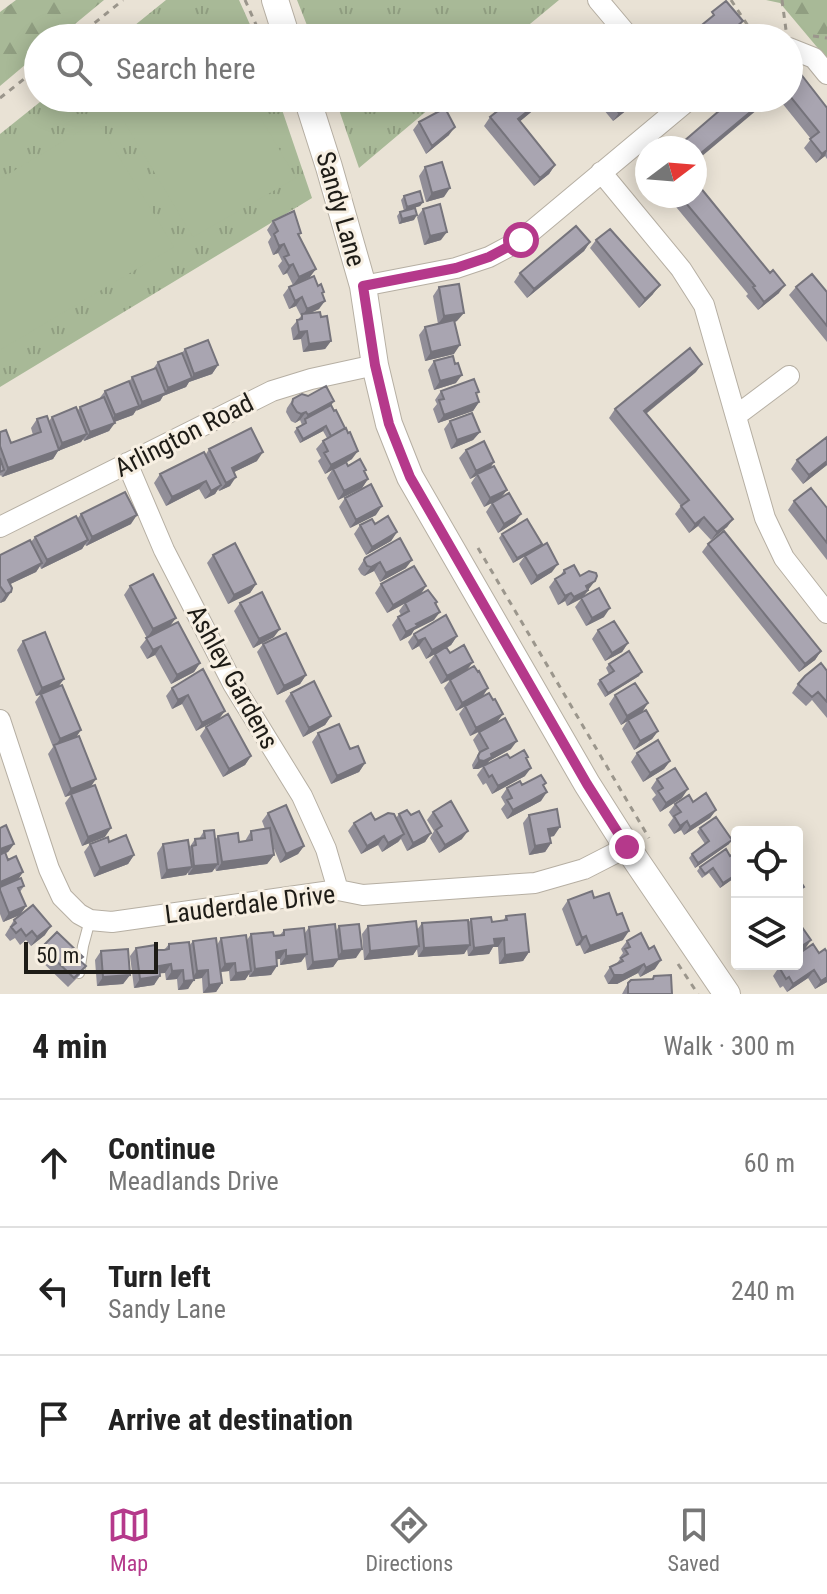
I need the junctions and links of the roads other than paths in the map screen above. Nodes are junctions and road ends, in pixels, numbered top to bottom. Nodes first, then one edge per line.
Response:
1 (275, 0) edge
2 (598, 0) edge
3 (283, 24) edge
4 (618, 24) edge
5 (803, 54) edge
6 (827, 74) edge
7 (311, 112) edge
8 (672, 112) edge
9 (601, 172) junction
10 (363, 286) junction
11 (375, 365) junction
12 (789, 376) dead end
13 (737, 415) junction
14 (127, 463) junction
15 (0, 527) edge
16 (827, 613) edge
17 (0, 720) edge
18 (627, 847) junction
19 (338, 890) junction
20 (90, 920) junction
21 (79, 973) edge
22 (727, 994) edge

1 - 3 street
2 - 4 street
5 - 6 street
7 - 10 street, Sandy Lane
8 - 9 street
9 - 10 street
9 - 13 street
10 - 11 street, Sandy Lane
11 - 14 street, Arlington Road
11 - 18 street, Sandy Lane
12 - 13 street
13 - 16 street
14 - 15 street, Arlington Road
14 - 19 street, Ashley Gardens
17 - 20 street
18 - 19 street, Lauderdale Drive
18 - 22 street, Sandy Lane
19 - 20 street, Lauderdale Drive
20 - 21 lane

